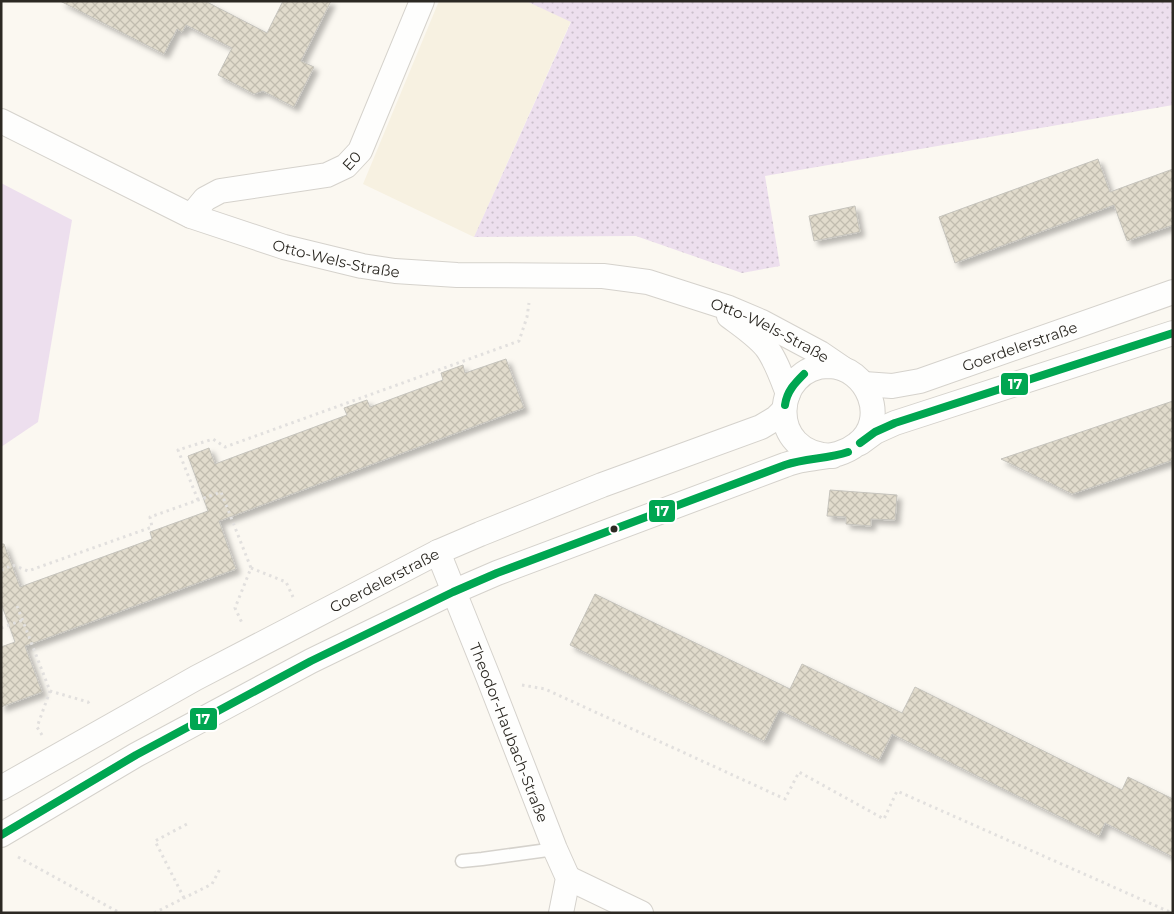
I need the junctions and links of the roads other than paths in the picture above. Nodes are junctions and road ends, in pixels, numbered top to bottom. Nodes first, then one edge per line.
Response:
1 (422, 1) edge
2 (1, 121) edge
3 (192, 216) junction
4 (1173, 292) edge
5 (695, 297) junction
6 (1173, 333) edge
7 (842, 368) junction
8 (864, 384) junction
9 (786, 402) junction
10 (860, 443) junction
11 (833, 456) junction
12 (438, 552) junction
13 (453, 592) junction
14 (1, 788) edge
15 (6, 844) edge
16 (554, 849) junction
17 (462, 861) dead end
18 (568, 878) junction
19 (561, 913) edge
20 (640, 913) edge

1 - 3 street, E0
2 - 3 street, Otto-Wels-Straße
3 - 5 street, Otto-Wels-Straße
4 - 8 street, Goerdelerstraße
5 - 7 street, Otto-Wels-Straße
5 - 9 street, Otto-Wels-Straße
6 - 10 street
7 - 8 street
7 - 9 street, Goerdelerstraße
8 - 10 street
9 - 11 street
9 - 12 street, Goerdelerstraße
10 - 11 street
11 - 13 street
12 - 13 street, Theodor-Haubach-Straße
12 - 14 street, Goerdelerstraße
13 - 15 street
13 - 16 street, Theodor-Haubach-Straße
16 - 17 lane
16 - 18 street, Theodor-Haubach-Straße
18 - 19 street
18 - 20 street

